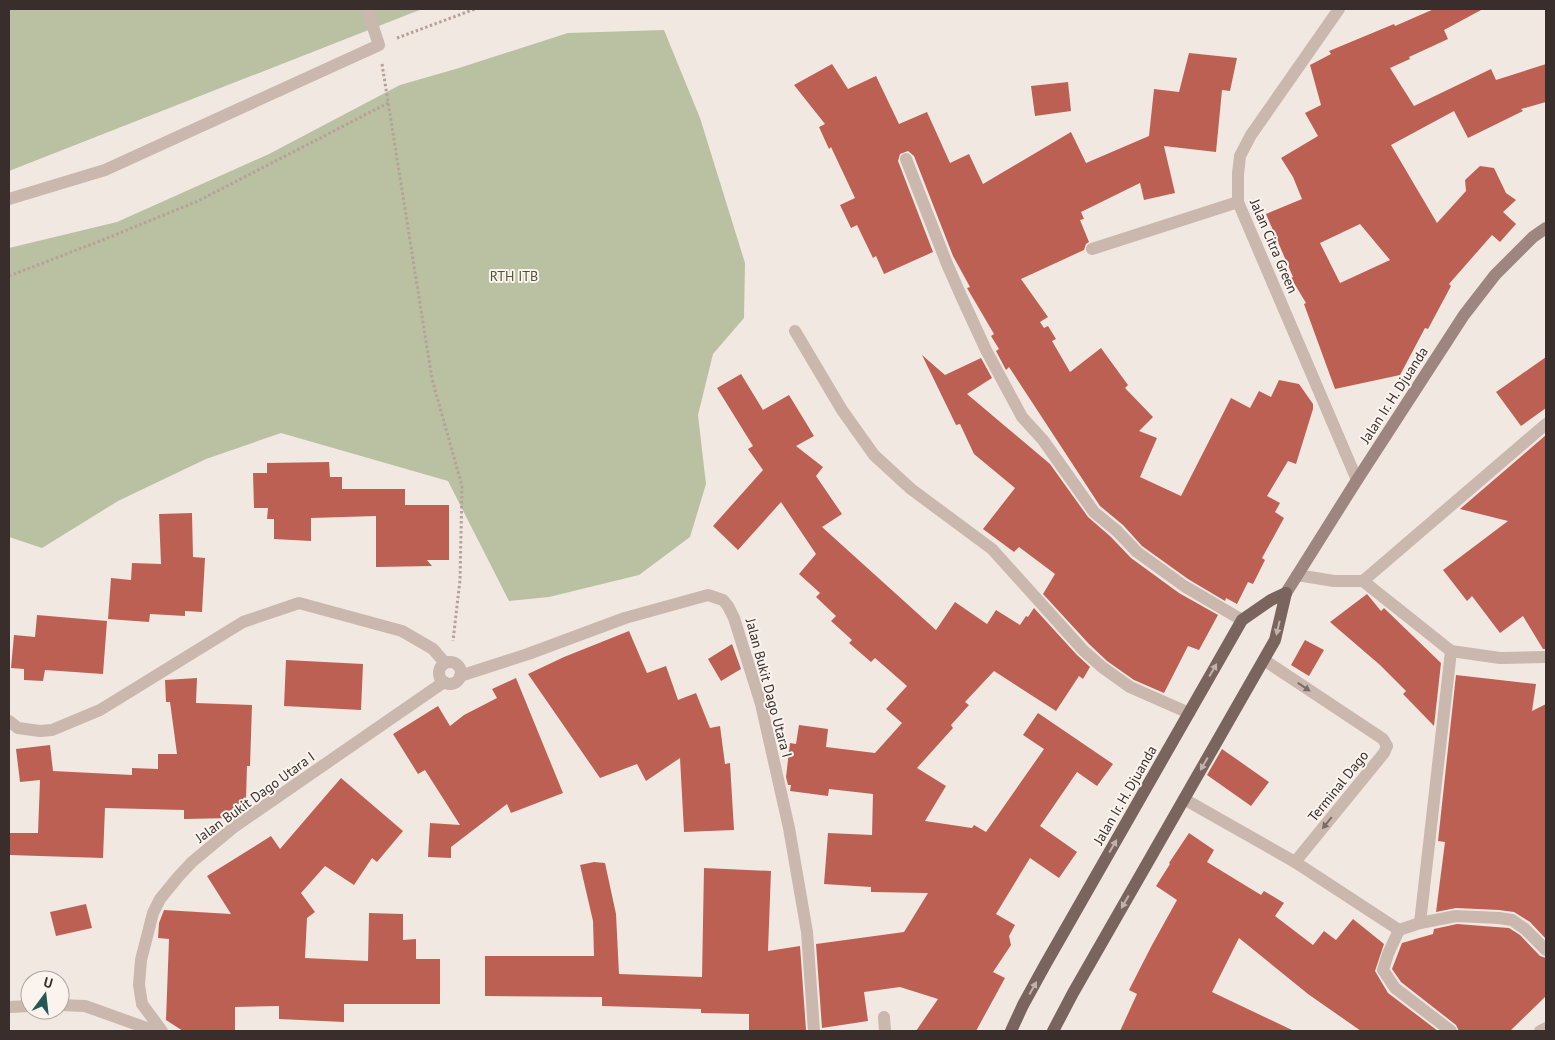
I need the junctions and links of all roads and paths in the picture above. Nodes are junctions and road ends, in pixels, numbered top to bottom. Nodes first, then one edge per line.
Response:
1 (367, 9) edge
2 (475, 9) edge
3 (1339, 9) edge
4 (379, 45) junction
5 (388, 103) junction
6 (906, 159) dead end
7 (9, 199) edge
8 (1238, 202) junction
9 (1546, 228) edge
10 (1092, 250) dead end
11 (9, 276) edge
12 (796, 331) dead end
13 (1546, 424) edge
14 (1357, 480) junction
15 (1297, 575) junction
16 (1363, 581) junction
17 (1286, 593) junction
18 (1242, 620) junction
19 (1451, 651) junction
20 (1546, 657) edge
21 (1264, 660) junction
22 (448, 662) junction
23 (460, 676) junction
24 (444, 682) junction
25 (1189, 712) junction
26 (9, 720) edge
27 (1184, 799) junction
28 (1295, 862) junction
29 (1420, 923) junction
30 (1399, 930) junction
31 (1546, 950) edge
32 (70, 1005) edge
33 (884, 1017) dead end
34 (1546, 1028) edge
35 (155, 1031) edge
36 (162, 1031) edge
37 (814, 1031) edge
38 (885, 1031) edge
39 (1011, 1031) edge
40 (1052, 1031) edge
41 (1452, 1031) edge
42 (1540, 1031) edge

1 - 4 street
2 - 4 path
3 - 8 street, Jalan Citra Green
4 - 5 path
4 - 7 street
5 - 11 path
5 - 22 path
6 - 18 street
8 - 10 street
8 - 14 street, Jalan Citra Green
9 - 14 main road, Jalan Ir. H. Djuanda
12 - 25 street
13 - 16 street
14 - 15 main road, Jalan Ir. H. Djuanda
15 - 16 street
15 - 17 main road, Jalan Ir. H. Djuanda
16 - 19 street
17 - 18 main road, Jalan Ir. H. Djuanda
17 -> 21 main road, Jalan Ir. H. Djuanda
25 -> 18 main road, Jalan Ir. H. Djuanda
19 - 20 street
19 - 29 street
21 -> 27 main road, Jalan Ir. H. Djuanda
21 -> 28 street, Terminal Dago
22 - 23 street
22 - 24 street
22 - 26 street
23 - 24 street
23 - 37 street, Jalan Bukit Dago Utara I
24 - 36 street, Jalan Bukit Dago Utara I
39 -> 25 main road, Jalan Ir. H. Djuanda
27 - 28 street
27 -> 40 main road, Jalan Ir. H. Djuanda
28 - 30 street
29 - 30 street
29 - 31 street
30 - 41 street
32 - 35 street
33 - 38 street
34 - 42 street

